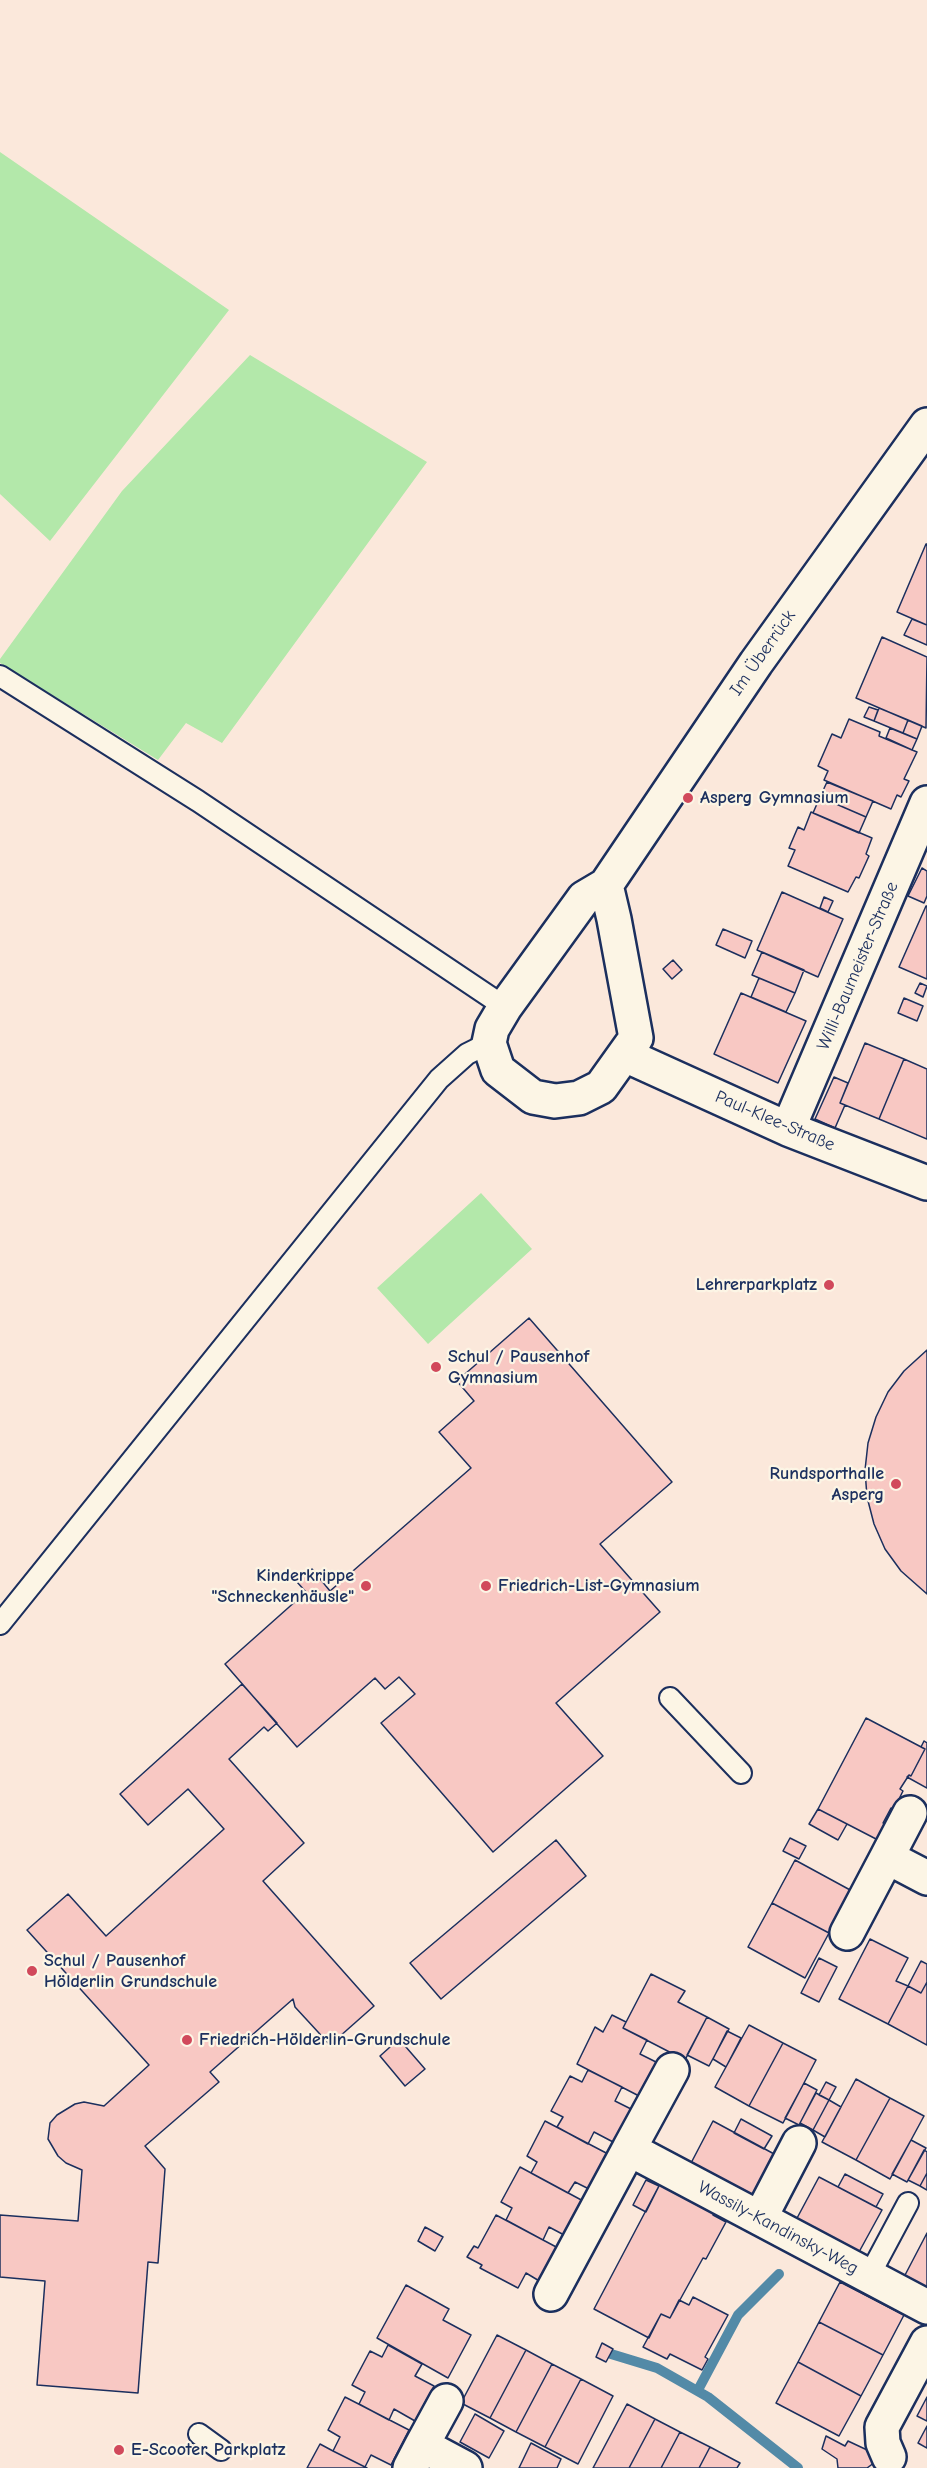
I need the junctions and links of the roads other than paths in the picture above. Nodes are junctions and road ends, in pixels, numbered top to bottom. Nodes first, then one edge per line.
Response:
1 (927, 425) edge
2 (0, 676) edge
3 (927, 803) edge
4 (919, 845) edge
5 (606, 885) junction
6 (505, 1007) junction
7 (489, 1043) junction
8 (625, 1055) junction
9 (788, 1129) junction
10 (927, 1183) edge
11 (0, 1624) edge
12 (670, 1698) dead end
13 (741, 1773) dead end
14 (910, 1813) dead end
15 (887, 1857) junction
16 (927, 1878) edge
17 (847, 1933) dead end
18 (672, 2070) dead end
19 (799, 2143) dead end
20 (629, 2149) junction
21 (908, 2203) dead end
22 (760, 2218) junction
23 (869, 2276) junction
24 (551, 2294) dead end
25 (927, 2307) edge
26 (927, 2343) edge
27 (446, 2401) dead end
28 (199, 2434) dead end
29 (221, 2451) dead end
30 (416, 2457) edge
31 (889, 2457) dead end
32 (465, 2468) edge

1 - 5 street, Im Überrück
2 - 6 lane
3 - 4 street, Willi-Baumeister-Straße
4 - 9 street, Willi-Baumeister-Straße
5 - 6 street, Im Überrück
5 - 8 street
6 - 7 street, Im Überrück
7 - 8 street
7 - 11 lane
8 - 9 street, Paul-Klee-Straße
9 - 10 street, Paul-Klee-Straße
12 - 13 lane
14 - 15 street
15 - 16 street
15 - 17 street
18 - 20 street
19 - 22 street
20 - 22 street, Wassily-Kandinsky-Weg
20 - 24 street
21 - 23 lane
22 - 23 street, Wassily-Kandinsky-Weg
23 - 25 street, Wassily-Kandinsky-Weg
26 - 31 street
27 - 30 street
28 - 29 lane
30 - 32 street

